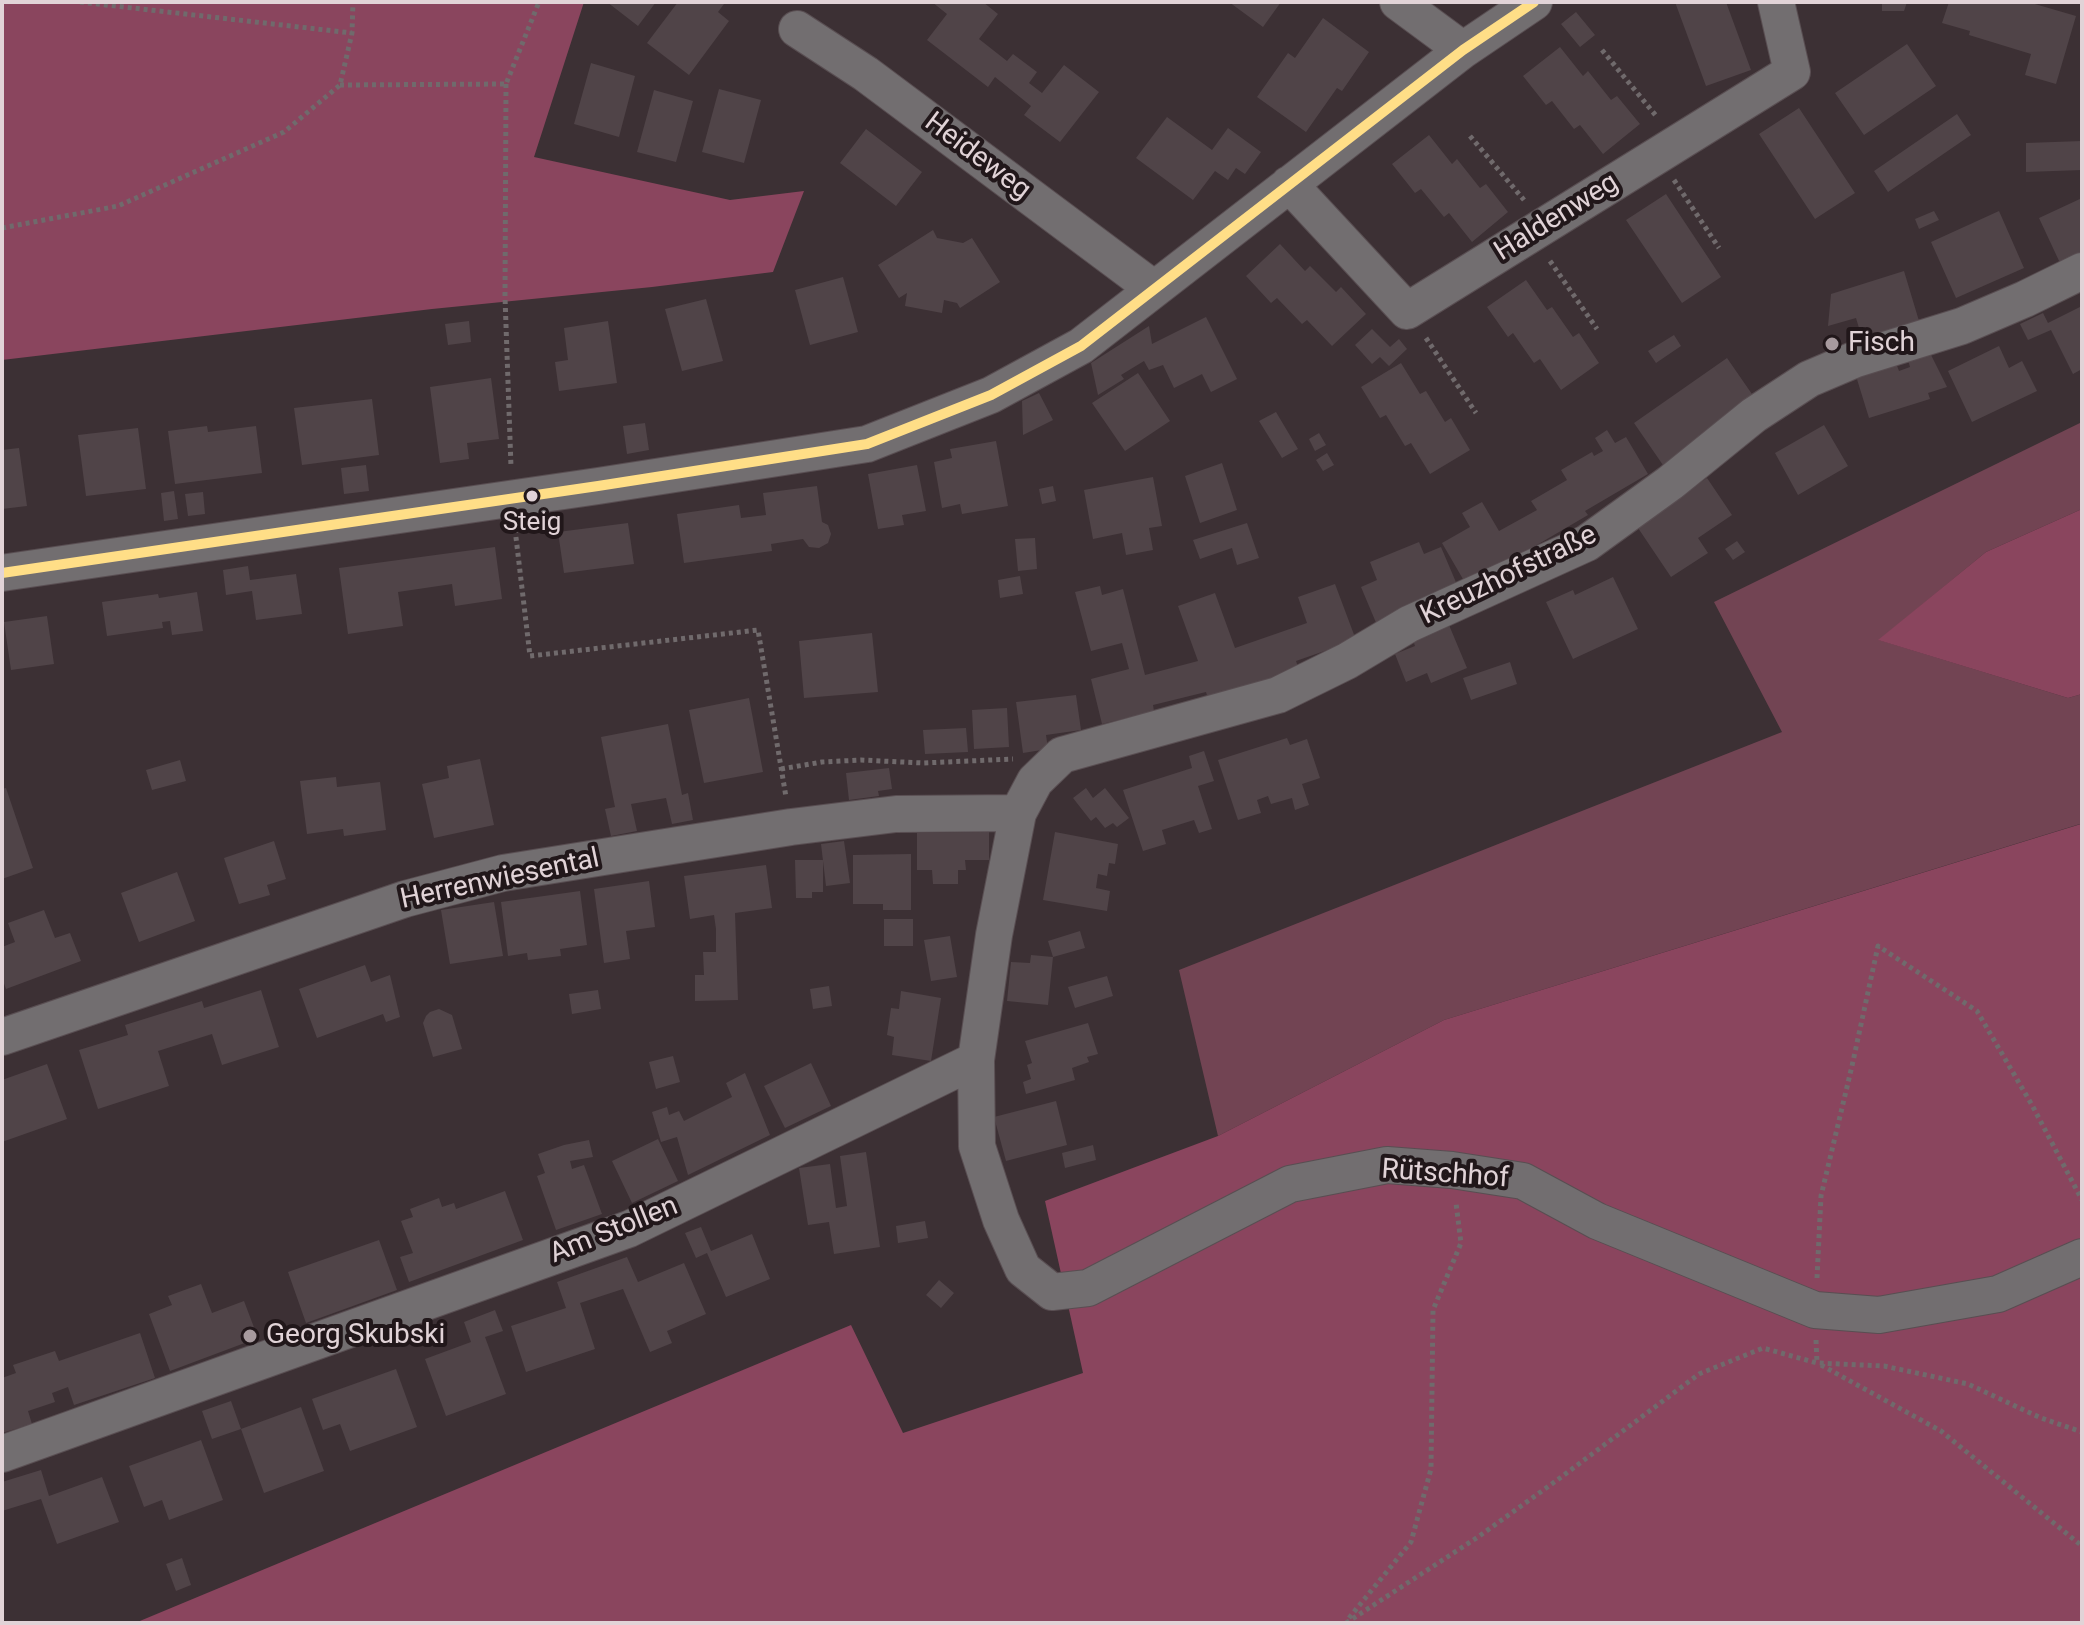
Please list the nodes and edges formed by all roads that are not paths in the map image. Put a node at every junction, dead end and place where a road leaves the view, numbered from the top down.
1 (1398, 2) edge
2 (1534, 2) edge
3 (1776, 2) edge
4 (797, 29) dead end
5 (1463, 50) junction
6 (1289, 184) junction
7 (2082, 271) edge
8 (1154, 289) junction
9 (2, 573) edge
10 (1018, 813) junction
11 (2, 1037) edge
12 (976, 1060) junction
13 (2082, 1257) edge
14 (2, 1454) edge

1 - 5 street
2 - 5 street
3 - 6 street, Haldenweg
4 - 8 street, Heideweg
5 - 6 street
6 - 8 street
7 - 10 street, Kreuzhofstraße
8 - 9 street
10 - 11 street, Herrenwiesental
10 - 12 street
12 - 13 street, Rütschhof
12 - 14 street, Am Stollen

